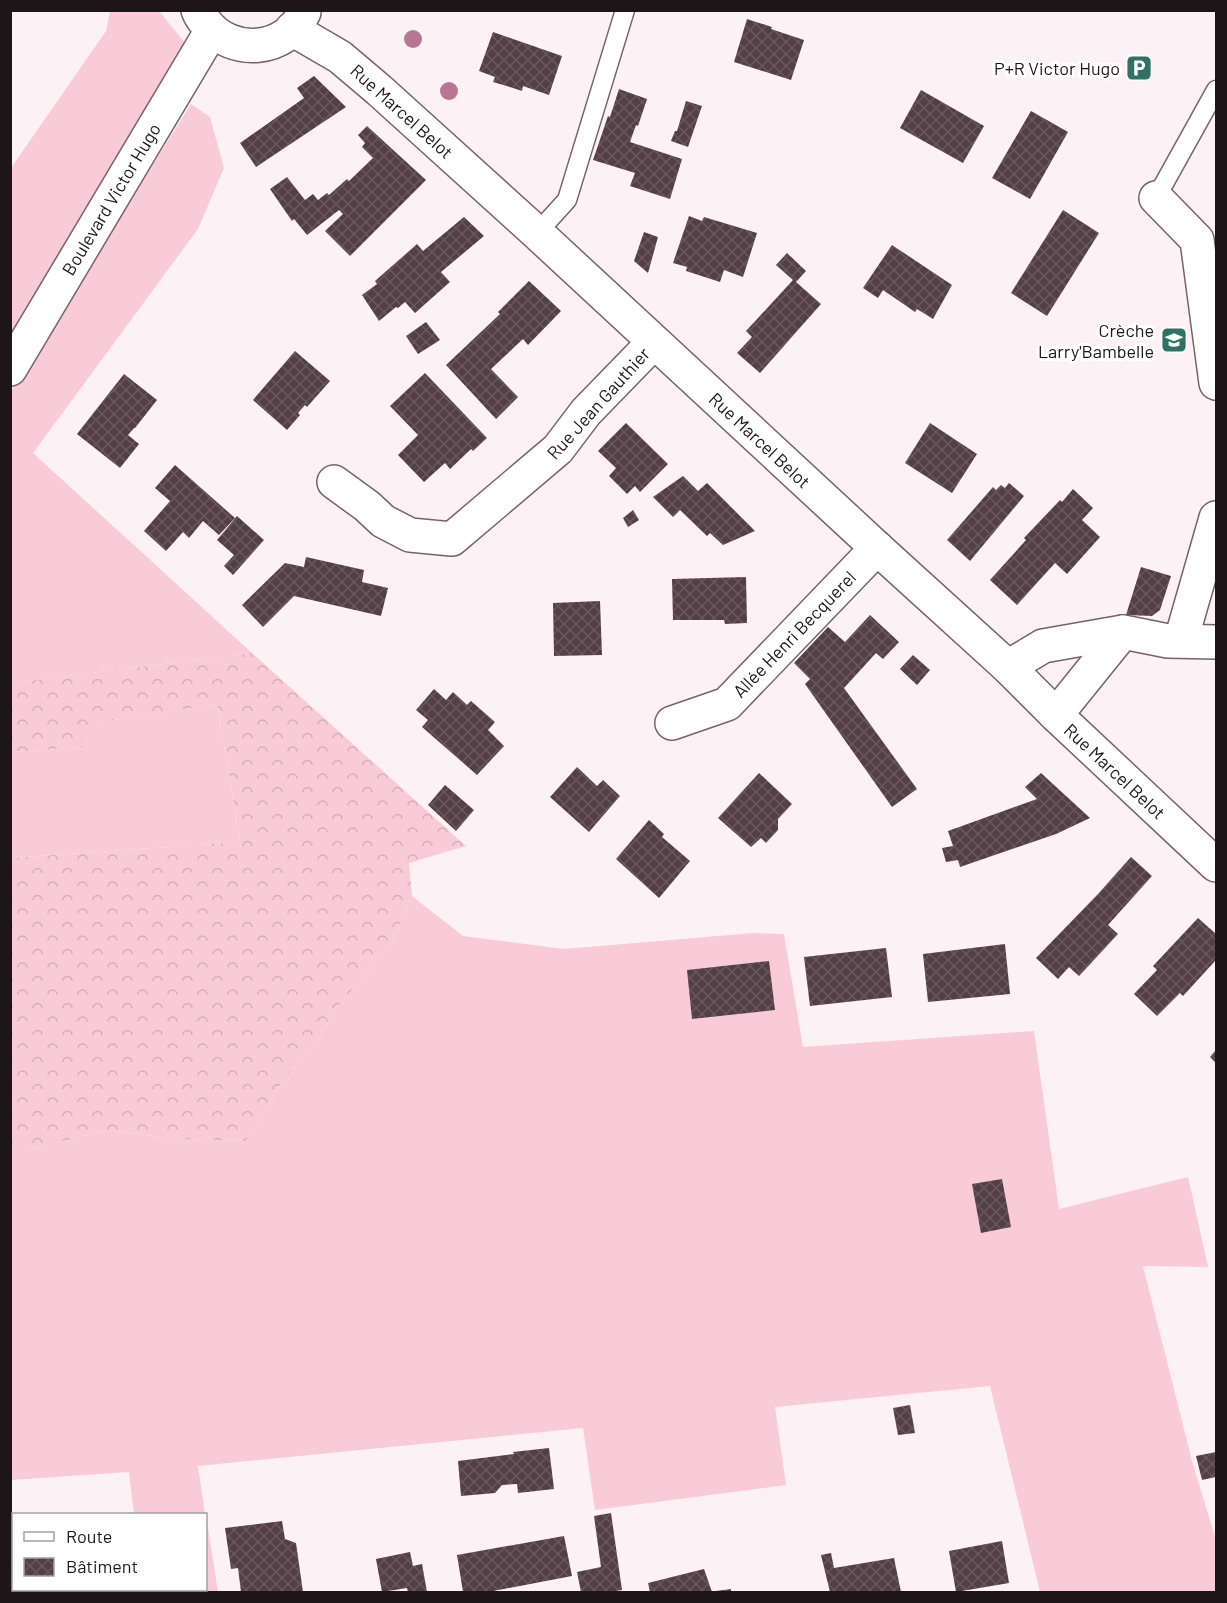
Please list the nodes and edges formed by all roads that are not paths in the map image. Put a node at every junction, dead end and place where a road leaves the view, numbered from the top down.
1 (625, 10) edge
2 (205, 20) edge
3 (298, 20) edge
4 (1216, 90) edge
5 (1156, 198) joint
6 (537, 232) junction
7 (654, 342) junction
8 (10, 369) edge
9 (1216, 383) edge
10 (334, 482) dead end
11 (1216, 518) edge
12 (878, 548) junction
13 (1123, 632) junction
14 (1181, 640) junction
15 (1216, 642) edge
16 (1008, 667) junction
17 (1056, 715) junction
18 (672, 723) dead end
19 (1216, 866) edge

1 - 6 lane
2 - 3 main road
2 - 8 main road, Boulevard Victor Hugo
3 - 6 main road, Rue Marcel Belot
4 - 5 lane
5 - 9 main road
6 - 7 main road, Rue Marcel Belot
7 - 10 main road, Rue Jean Gauthier
7 - 12 main road, Rue Marcel Belot
11 - 14 main road
12 - 16 main road, Rue Marcel Belot
12 - 18 main road, Allée Henri Becquerel
13 - 14 main road
13 - 16 main road
13 - 17 main road
14 - 15 main road
16 - 17 main road, Rue Marcel Belot
17 - 19 main road, Rue Marcel Belot

